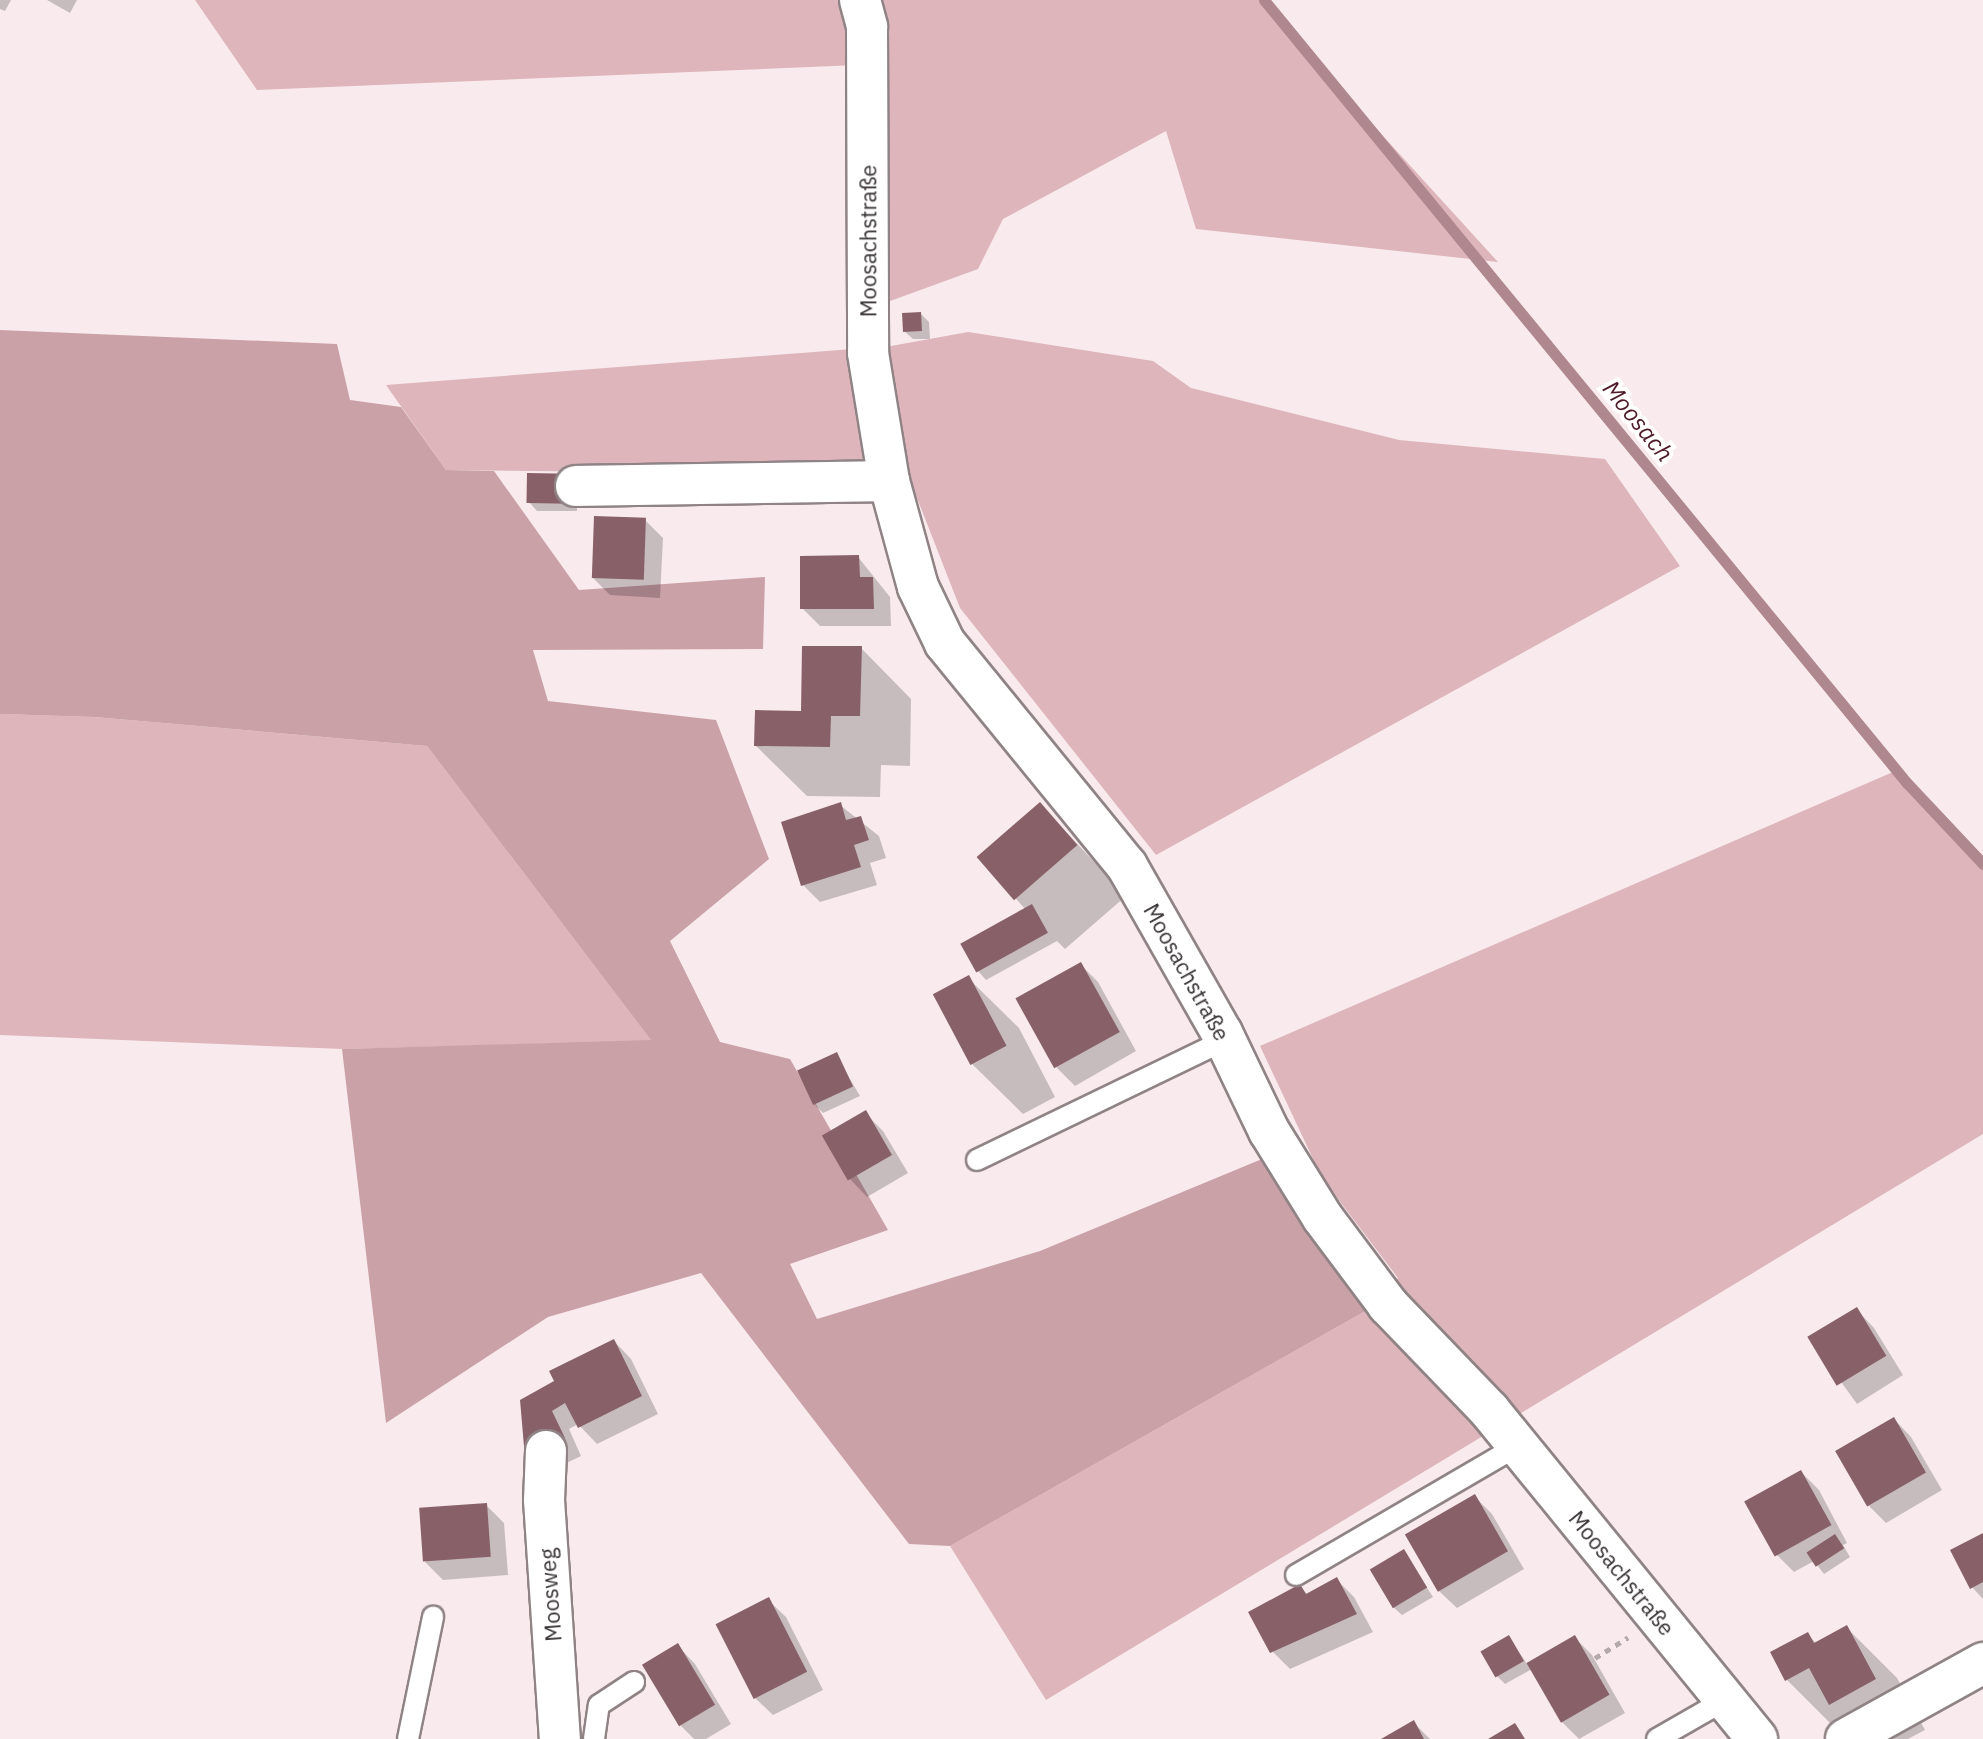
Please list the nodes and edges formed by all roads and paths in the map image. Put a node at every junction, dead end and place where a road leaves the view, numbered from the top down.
1 (860, 0) edge
2 (889, 481) junction
3 (576, 486) dead end
4 (1225, 1040) junction
5 (977, 1160) dead end
6 (1518, 1446) junction
7 (546, 1451) dead end
8 (1296, 1575) dead end
9 (433, 1617) dead end
10 (1983, 1663) edge
11 (634, 1682) dead end
12 (1725, 1700) junction
13 (408, 1739) edge
14 (560, 1739) edge
15 (594, 1739) edge
16 (1657, 1739) edge
17 (1757, 1739) edge
18 (1846, 1739) edge

1 - 2 street, Moosachstraße
2 - 3 street
2 - 4 street, Moosachstraße
4 - 5 lane
4 - 6 street, Moosachstraße
6 - 8 lane
6 - 12 street, Moosachstraße
7 - 14 street, Moosweg
9 - 13 lane
10 - 18 street
11 - 15 lane
12 - 16 lane
12 - 17 street, Moosachstraße

